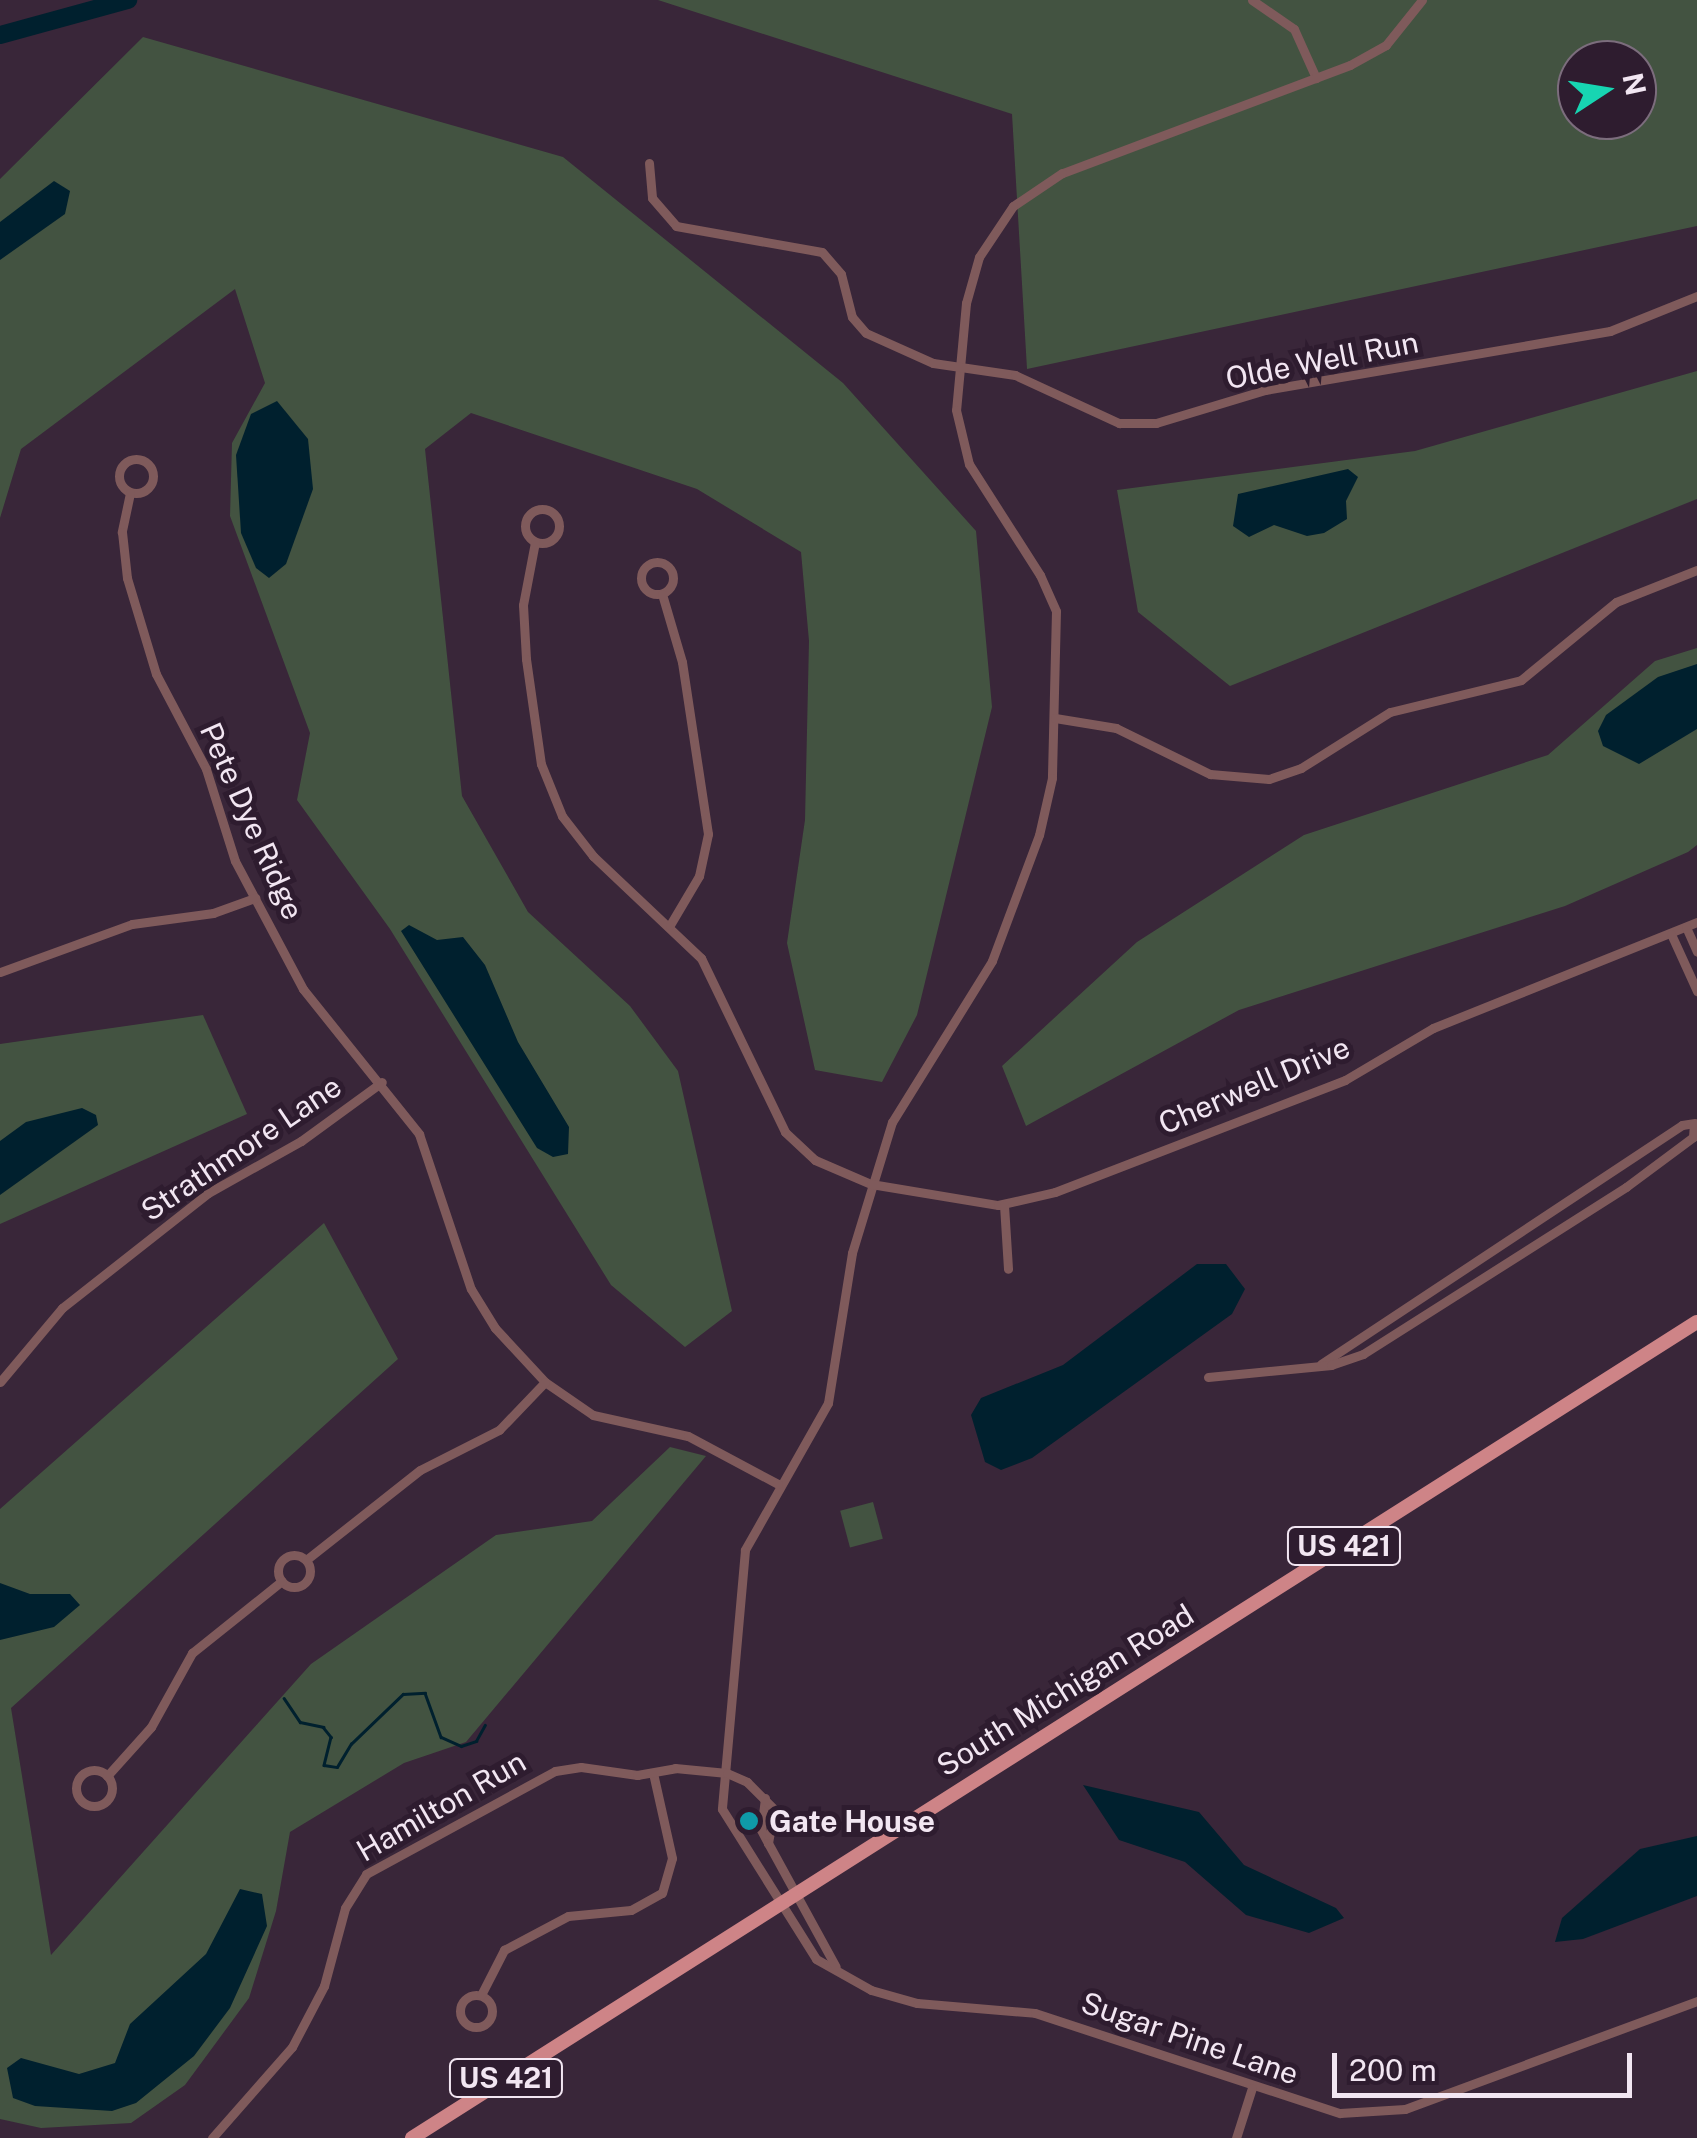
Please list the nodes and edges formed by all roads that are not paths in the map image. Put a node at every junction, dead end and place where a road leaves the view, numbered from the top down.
1 (1252, 0) edge
2 (1422, 0) edge
3 (1316, 78) junction
4 (649, 163) dead end
5 (1697, 296) edge
6 (960, 366) junction
7 (130, 493) dead end
8 (534, 542) junction
9 (1697, 570) edge
10 (662, 594) dead end
11 (1056, 718) junction
12 (255, 898) junction
13 (1697, 922) edge
14 (670, 924) junction
15 (1686, 927) junction
16 (1671, 934) junction
17 (1697, 952) edge
18 (0, 972) edge
19 (1697, 991) edge
20 (382, 1082) junction
21 (1695, 1123) edge
22 (871, 1184) junction
23 (1004, 1204) junction
24 (1546, 1215) junction
25 (1556, 1231) junction
26 (1008, 1268) dead end
27 (1407, 1304) junction
28 (1418, 1320) junction
29 (1697, 1322) edge
30 (1321, 1364) junction
31 (1208, 1377) dead end
32 (0, 1382) edge
33 (545, 1382) junction
34 (778, 1484) junction
35 (306, 1560) junction
36 (282, 1581) junction
37 (727, 1772) junction
38 (653, 1773) junction
39 (107, 1776) junction
40 (795, 1893) junction
41 (781, 1902) junction
42 (836, 1968) junction
43 (480, 1995) dead end
44 (1697, 2001) edge
45 (1252, 2088) junction
46 (212, 2138) edge
47 (412, 2138) edge
48 (1236, 2138) edge

1 - 3 street
2 - 3 street, Sugar Pine Lane
3 - 6 street, Sugar Pine Lane
4 - 6 street, Olde Well Run
5 - 6 street, Olde Well Run
6 - 11 street, Sugar Pine Lane
7 - 12 street, Pete Dye Ridge
8 - 8 street
8 - 14 street, Cherwell Drive
9 - 11 street
10 - 14 street
11 - 22 street, Sugar Pine Lane
12 - 18 street
12 - 20 street, Pete Dye Ridge
13 - 15 street, Cherwell Drive
14 - 22 street, Cherwell Drive
15 - 16 street, Cherwell Drive
15 - 17 street
16 - 19 street
16 - 23 street, Cherwell Drive
20 - 32 street, Strathmore Lane
20 - 33 street, Pete Dye Ridge
21 - 24 street
21 - 25 street
22 - 23 street, Cherwell Drive
22 - 34 street, Sugar Pine Lane
23 - 26 street
24 - 25 street
24 - 27 street
25 - 28 street
27 - 28 street
27 - 30 street
28 - 30 street
29 - 40 main road, South Michigan Road / US 421
30 - 31 street
33 - 34 street, Pete Dye Ridge
33 - 35 street
34 - 37 street, Sugar Pine Lane
35 - 36 street
35 - 36 street
36 - 39 street
37 - 38 street, Hamilton Run
37 - 40 street
37 - 41 street, Sugar Pine Lane
38 - 43 street
38 - 46 street, Hamilton Run
39 - 39 street
40 - 41 main road, South Michigan Road / US 421
40 - 42 street
41 - 42 street, Sugar Pine Lane
41 - 47 main road, South Michigan Road / US 421
42 - 45 street, Sugar Pine Lane
44 - 45 street, Sugar Pine Lane
45 - 48 street

